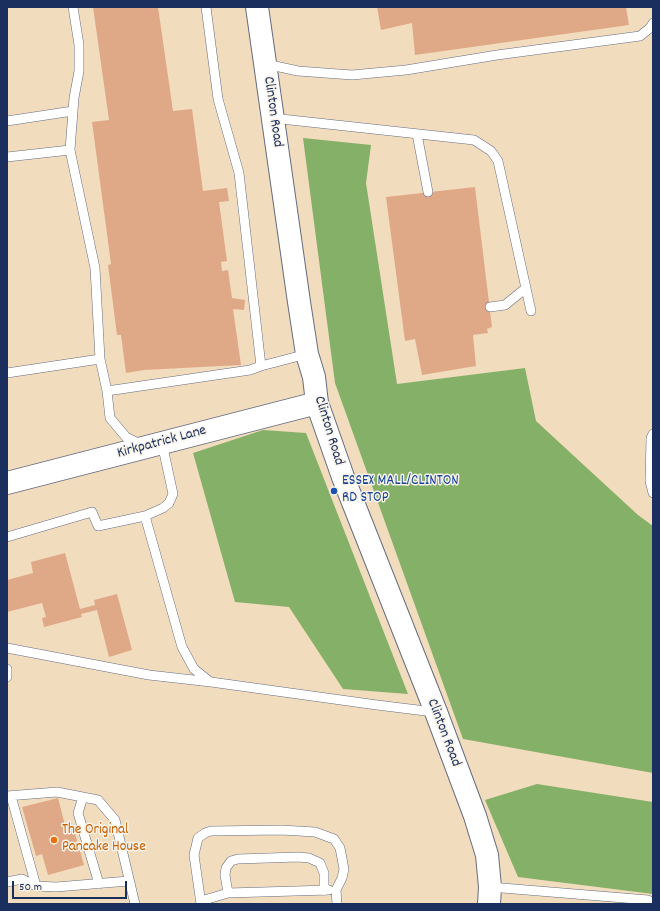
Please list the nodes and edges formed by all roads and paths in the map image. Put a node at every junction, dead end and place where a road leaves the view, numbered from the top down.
1 (73, 7) edge
2 (206, 7) edge
3 (257, 7) edge
4 (653, 23) edge
5 (265, 64) junction
6 (73, 111) junction
7 (272, 118) junction
8 (7, 121) edge
9 (417, 134) junction
10 (70, 150) junction
11 (7, 157) edge
12 (428, 192) dead end
13 (526, 288) junction
14 (490, 307) dead end
15 (532, 311) dead end
16 (307, 354) junction
17 (100, 359) junction
18 (261, 366) junction
19 (7, 373) edge
20 (107, 391) junction
21 (317, 402) junction
22 (653, 434) edge
23 (154, 445) junction
24 (7, 483) edge
25 (653, 493) edge
26 (145, 516) junction
27 (7, 537) edge
28 (7, 648) edge
29 (7, 669) edge
30 (7, 677) edge
31 (211, 682) junction
32 (436, 712) junction
33 (9, 796) edge
34 (83, 797) junction
35 (129, 881) junction
36 (7, 882) edge
37 (98, 884) junction
38 (36, 886) junction
39 (336, 890) junction
40 (324, 891) junction
41 (228, 892) junction
42 (489, 895) edge
43 (201, 902) edge
44 (135, 904) edge
45 (336, 904) edge
46 (653, 904) edge

1 - 6 lane
2 - 18 lane
3 - 5 street, Clinton Road
4 - 5 lane
5 - 7 street, Clinton Road
6 - 8 lane
6 - 10 lane
7 - 9 lane
7 - 16 street, Clinton Road
9 - 12 lane
9 - 13 lane
10 - 11 lane
10 - 17 lane
13 - 14 lane
13 - 15 lane
16 - 18 lane
16 - 21 street, Clinton Road
17 - 19 lane
17 - 20 lane
18 - 20 lane
20 - 23 lane
21 - 23 street, Kirkpatrick Lane
21 - 32 street, Clinton Road
22 - 25 lane
23 - 24 street, Kirkpatrick Lane
23 - 26 lane
26 - 27 lane
26 - 31 lane
28 - 31 lane
29 - 30 lane
31 - 32 lane
32 - 42 street, Clinton Road
33 - 34 lane
33 - 38 lane
34 - 35 lane
34 - 37 lane
35 - 37 lane
35 - 44 lane
36 - 38 lane
37 - 38 lane
39 - 40 lane
39 - 43 lane
39 - 45 lane
40 - 41 lane
40 - 41 lane
41 - 43 lane
42 - 46 lane

